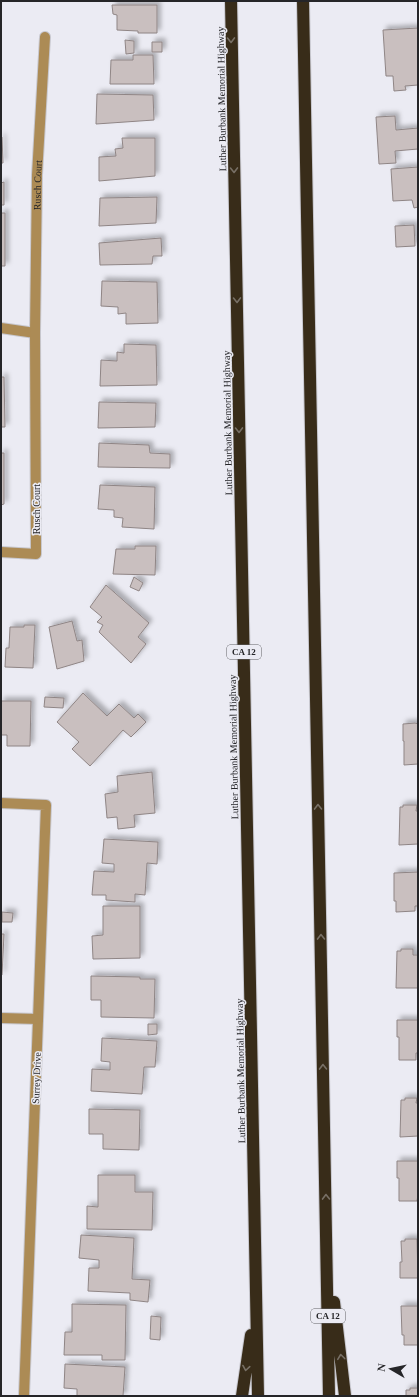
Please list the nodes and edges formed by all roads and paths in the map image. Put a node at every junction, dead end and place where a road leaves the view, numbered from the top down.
1 (231, 1) edge
2 (303, 1) edge
3 (45, 37) dead end
4 (1, 328) edge
5 (35, 333) junction
6 (1, 552) edge
7 (1, 803) edge
8 (1, 1018) edge
9 (38, 1019) junction
10 (326, 1236) junction
11 (256, 1302) junction
12 (24, 1396) edge
13 (242, 1396) edge
14 (258, 1396) edge
15 (329, 1396) edge
16 (345, 1396) edge

1 -> 11 highway, Luther Burbank Memorial Highway / CA 12
10 -> 2 highway, CA 12
3 - 5 street, Rusch Court
4 - 5 street
5 - 6 street, Rusch Court
7 - 9 street, Surrey Drive
8 - 9 street
9 - 12 street, Surrey Drive
10 - 15 highway, CA 12
16 -> 10 highway
11 -> 13 highway
11 - 14 highway, Luther Burbank Memorial Highway / CA 12

